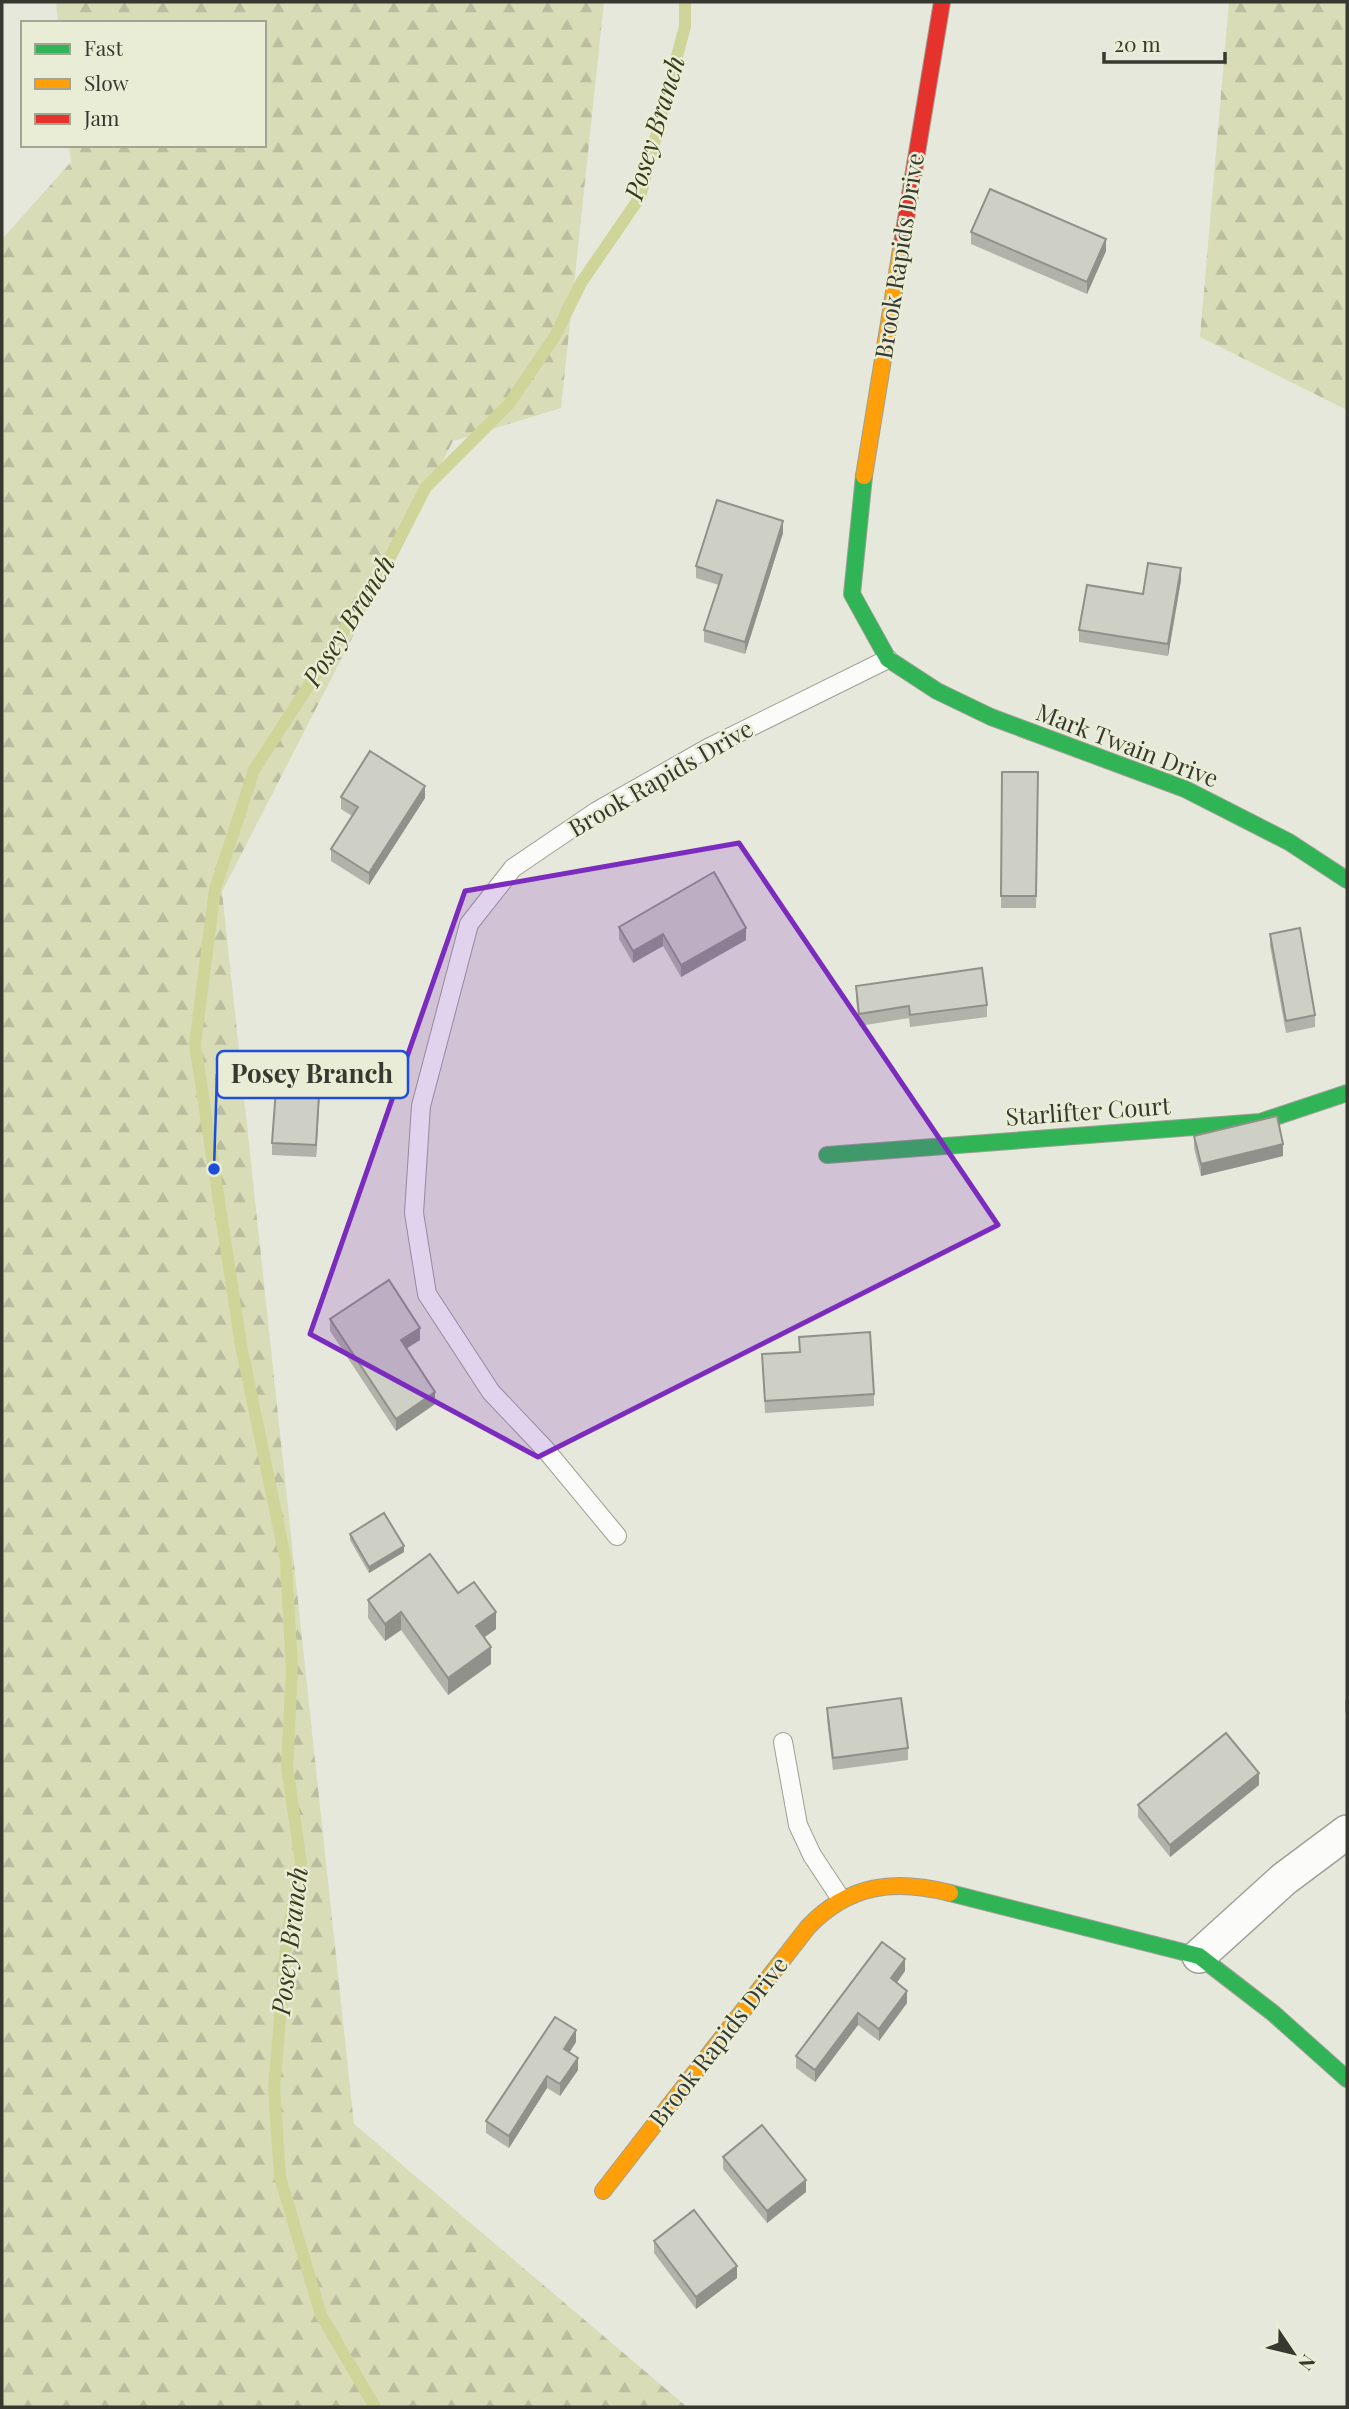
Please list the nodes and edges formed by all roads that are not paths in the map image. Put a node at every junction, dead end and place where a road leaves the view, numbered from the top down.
1 (942, 2) edge
2 (888, 659) junction
3 (1347, 880) edge
4 (1347, 1093) edge
5 (827, 1155) dead end
6 (617, 1536) dead end
7 (783, 1742) dead end
8 (1347, 1832) edge
9 (841, 1899) junction
10 (1199, 1956) junction
11 (1347, 2079) edge
12 (603, 2191) dead end

1 - 2 street, Brook Rapids Drive
2 - 3 street, Mark Twain Drive
2 - 6 lane, Brook Rapids Drive
4 - 5 street, Starlifter Court
7 - 9 lane
8 - 10 street
9 - 10 street, Brook Rapids Drive
9 - 12 street, Brook Rapids Drive
10 - 11 street

